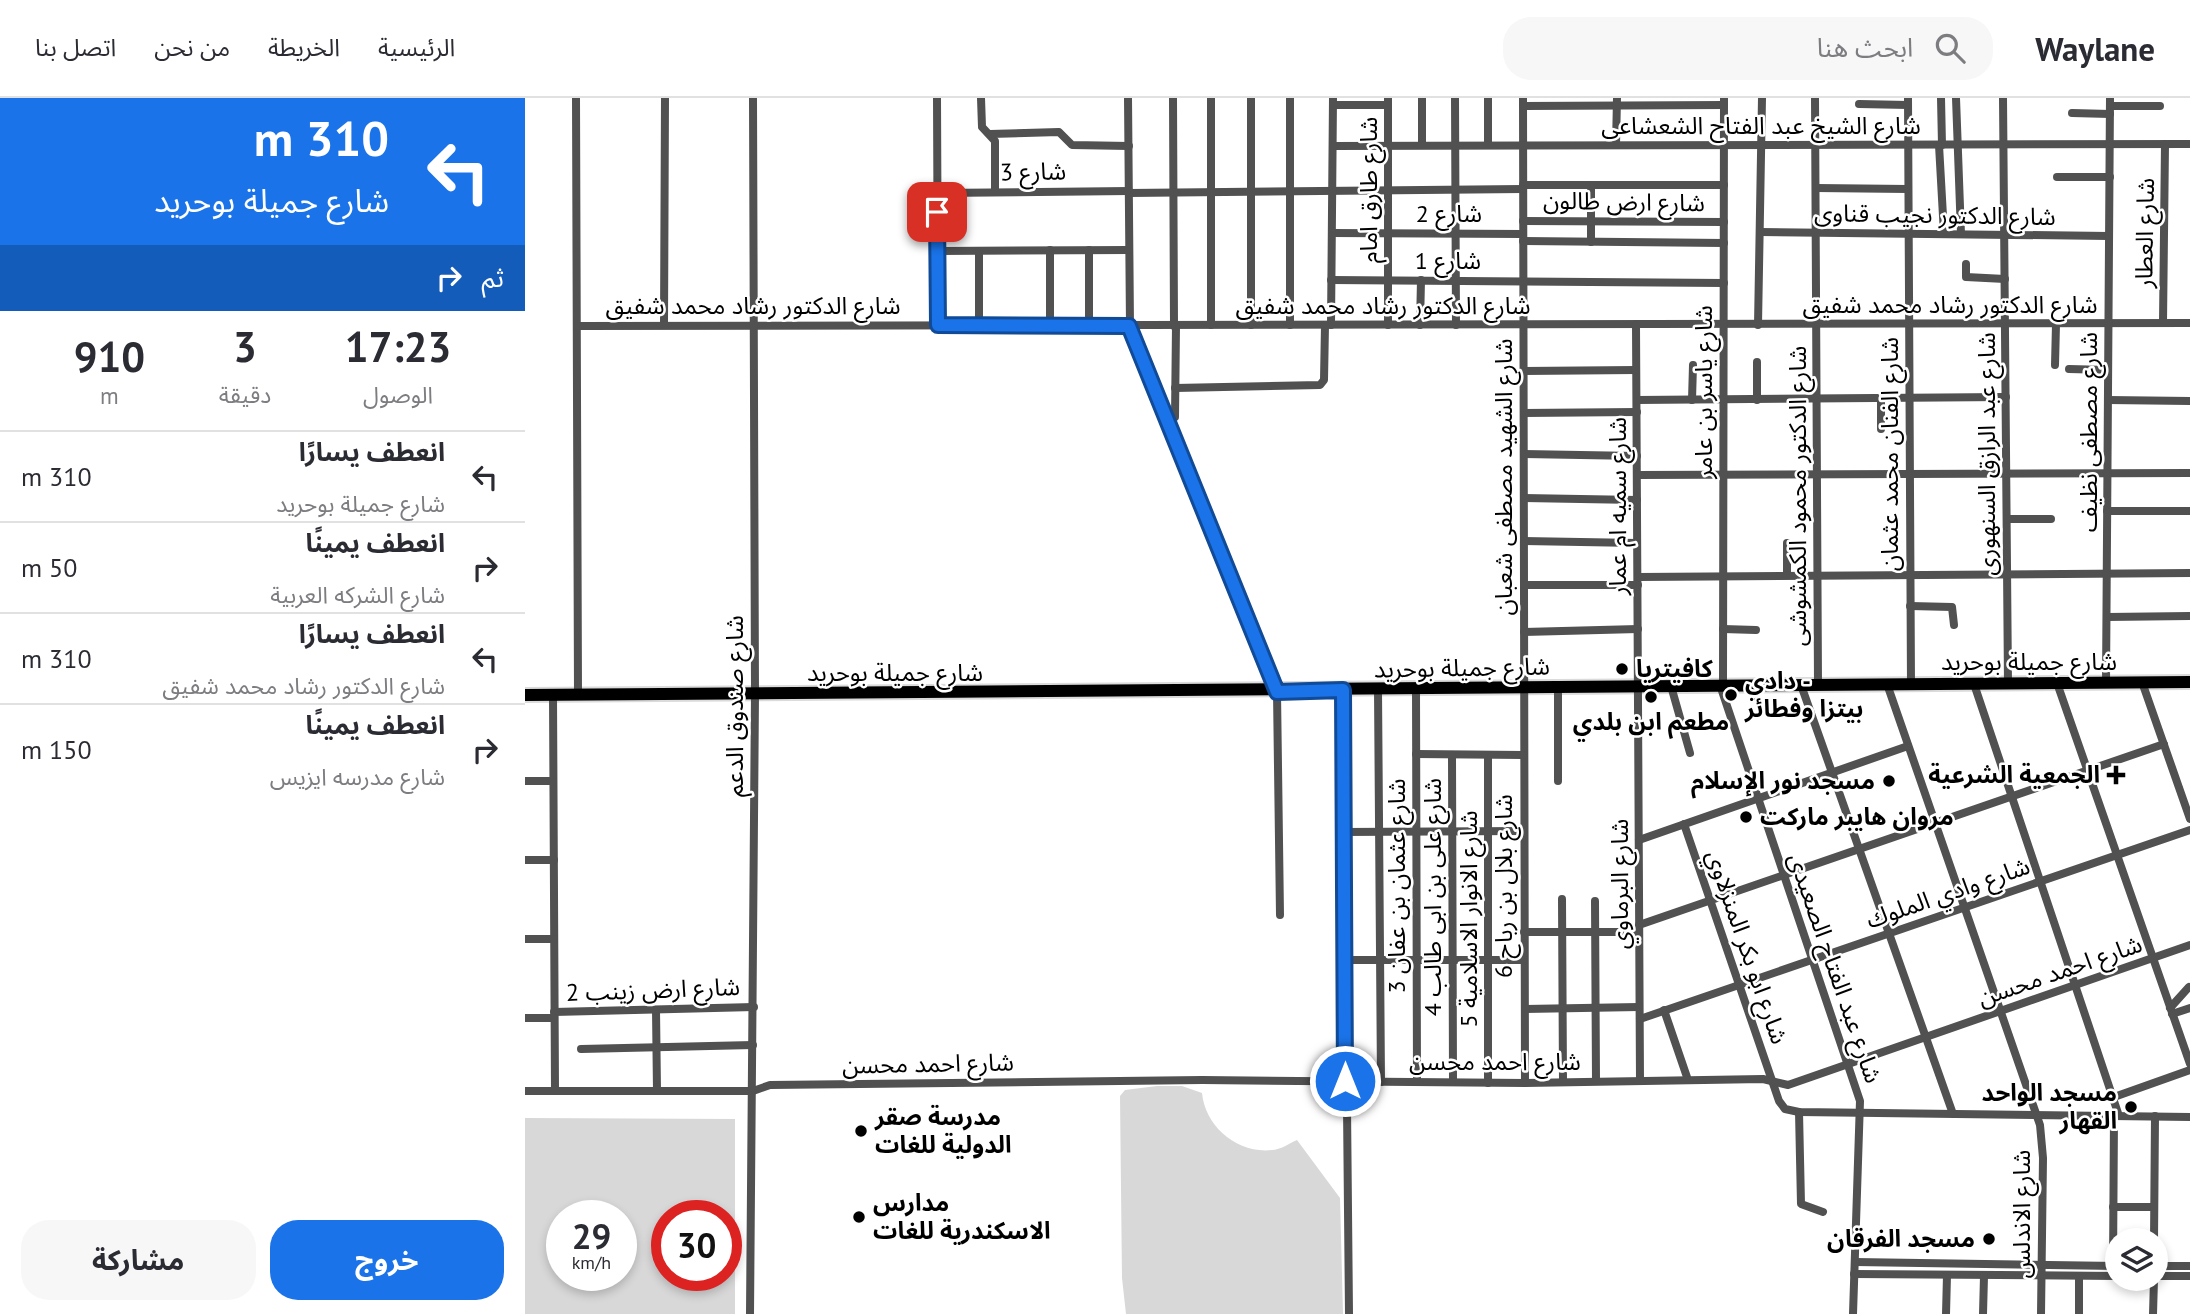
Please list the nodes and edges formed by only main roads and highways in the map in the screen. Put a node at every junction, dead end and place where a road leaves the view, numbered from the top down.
1 (2190, 682) edge
2 (525, 695) edge

1 - 2 main road, شارع جميلة بوحريد

